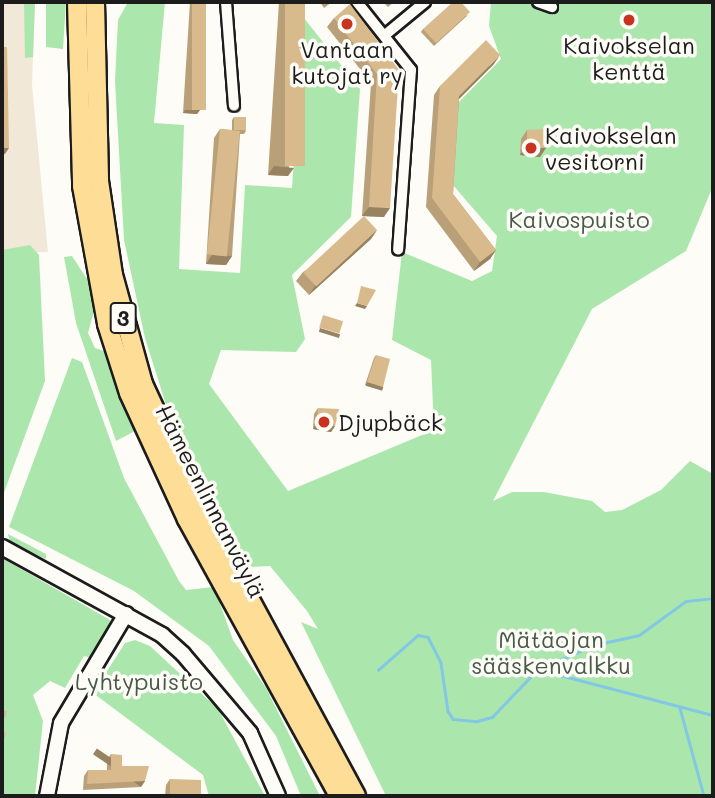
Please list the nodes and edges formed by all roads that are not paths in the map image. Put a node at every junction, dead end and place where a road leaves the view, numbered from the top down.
1 (77, 2) edge
2 (95, 2) edge
3 (226, 2) edge
4 (357, 2) edge
5 (425, 2) edge
6 (538, 2) edge
7 (552, 6) dead end
8 (385, 35) junction
9 (234, 106) dead end
10 (398, 250) dead end
11 (2, 547) edge
12 (126, 614) junction
13 (47, 796) edge
14 (278, 796) edge
15 (338, 796) edge
16 (356, 796) edge

1 - 15 highway, Hämeenlinnanväylä / 3
2 - 16 highway, Hämeenlinnanväylä / 3
3 - 9 street
4 - 8 street
5 - 8 street
6 - 7 street
8 - 10 street
11 - 12 main road
12 - 13 main road
12 - 14 main road

